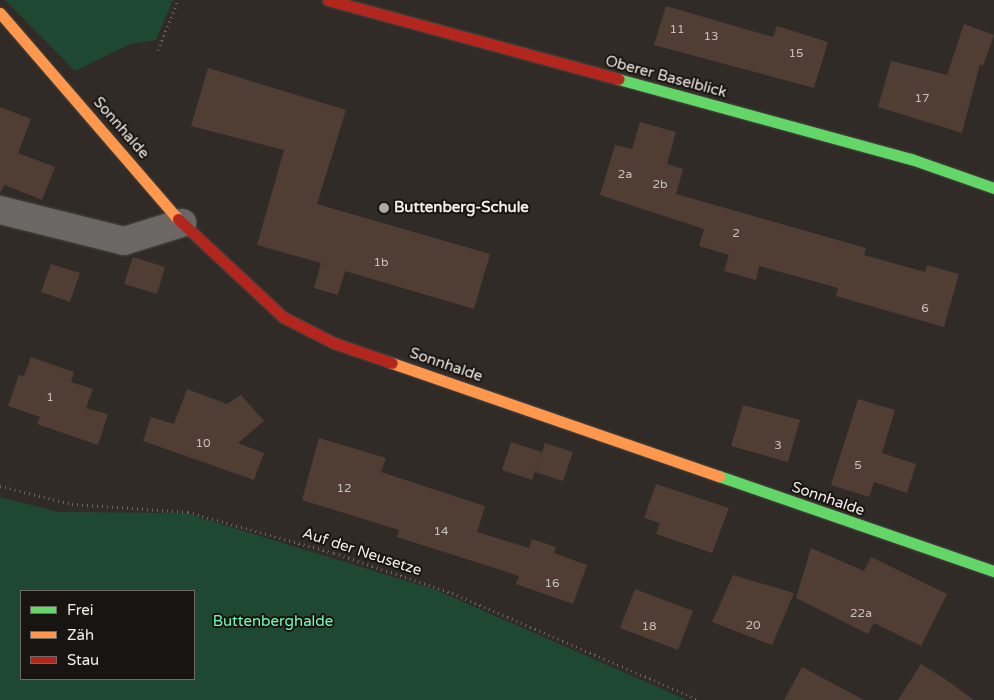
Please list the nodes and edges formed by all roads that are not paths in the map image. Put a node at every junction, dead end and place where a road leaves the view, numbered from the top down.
1 (328, 0) edge
2 (0, 13) edge
3 (994, 188) edge
4 (0, 210) edge
5 (182, 223) junction
6 (994, 571) edge

1 - 3 street, Oberer Baselblick
2 - 5 street, Sonnhalde
4 - 5 street
5 - 6 street, Sonnhalde

